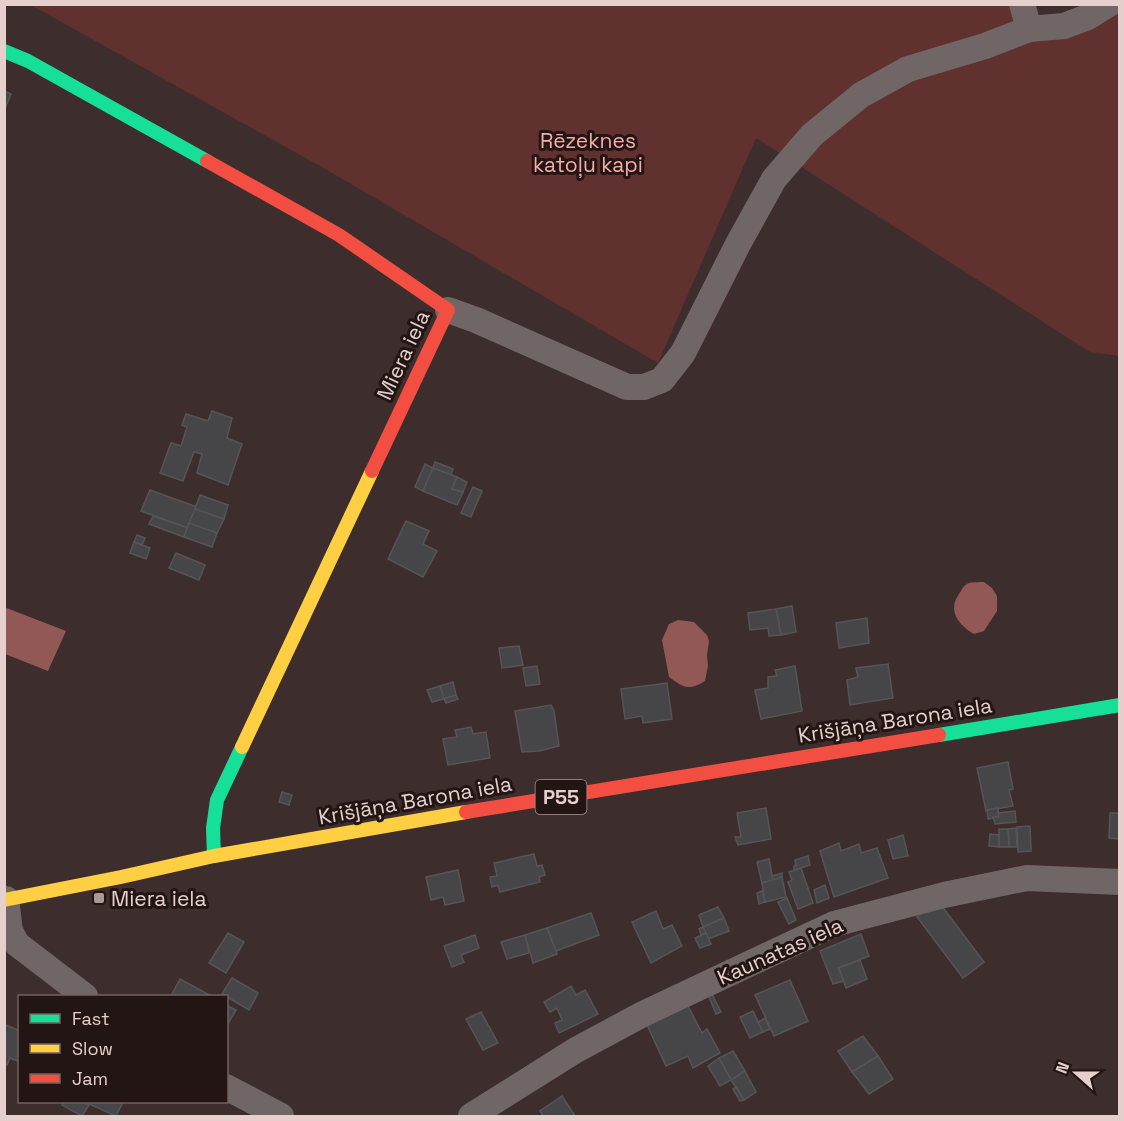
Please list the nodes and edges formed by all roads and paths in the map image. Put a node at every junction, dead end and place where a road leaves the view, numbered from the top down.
1 (1109, 4) edge
2 (1026, 16) edge
3 (4, 51) edge
4 (448, 310) junction
5 (1119, 705) edge
6 (214, 856) junction
7 (1119, 882) edge
8 (5, 900) edge
9 (84, 995) edge
10 (228, 1088) edge
11 (281, 1116) edge
12 (471, 1116) edge

1 - 2 street
2 - 4 street
3 - 4 main road, Miera iela
4 - 6 main road, Miera iela
5 - 6 main road, Krišjāņa Barona iela / P55
6 - 8 main road, Krišjāņa Barona iela / P55
7 - 12 street, Kaunatas iela
8 - 9 street
10 - 11 street

